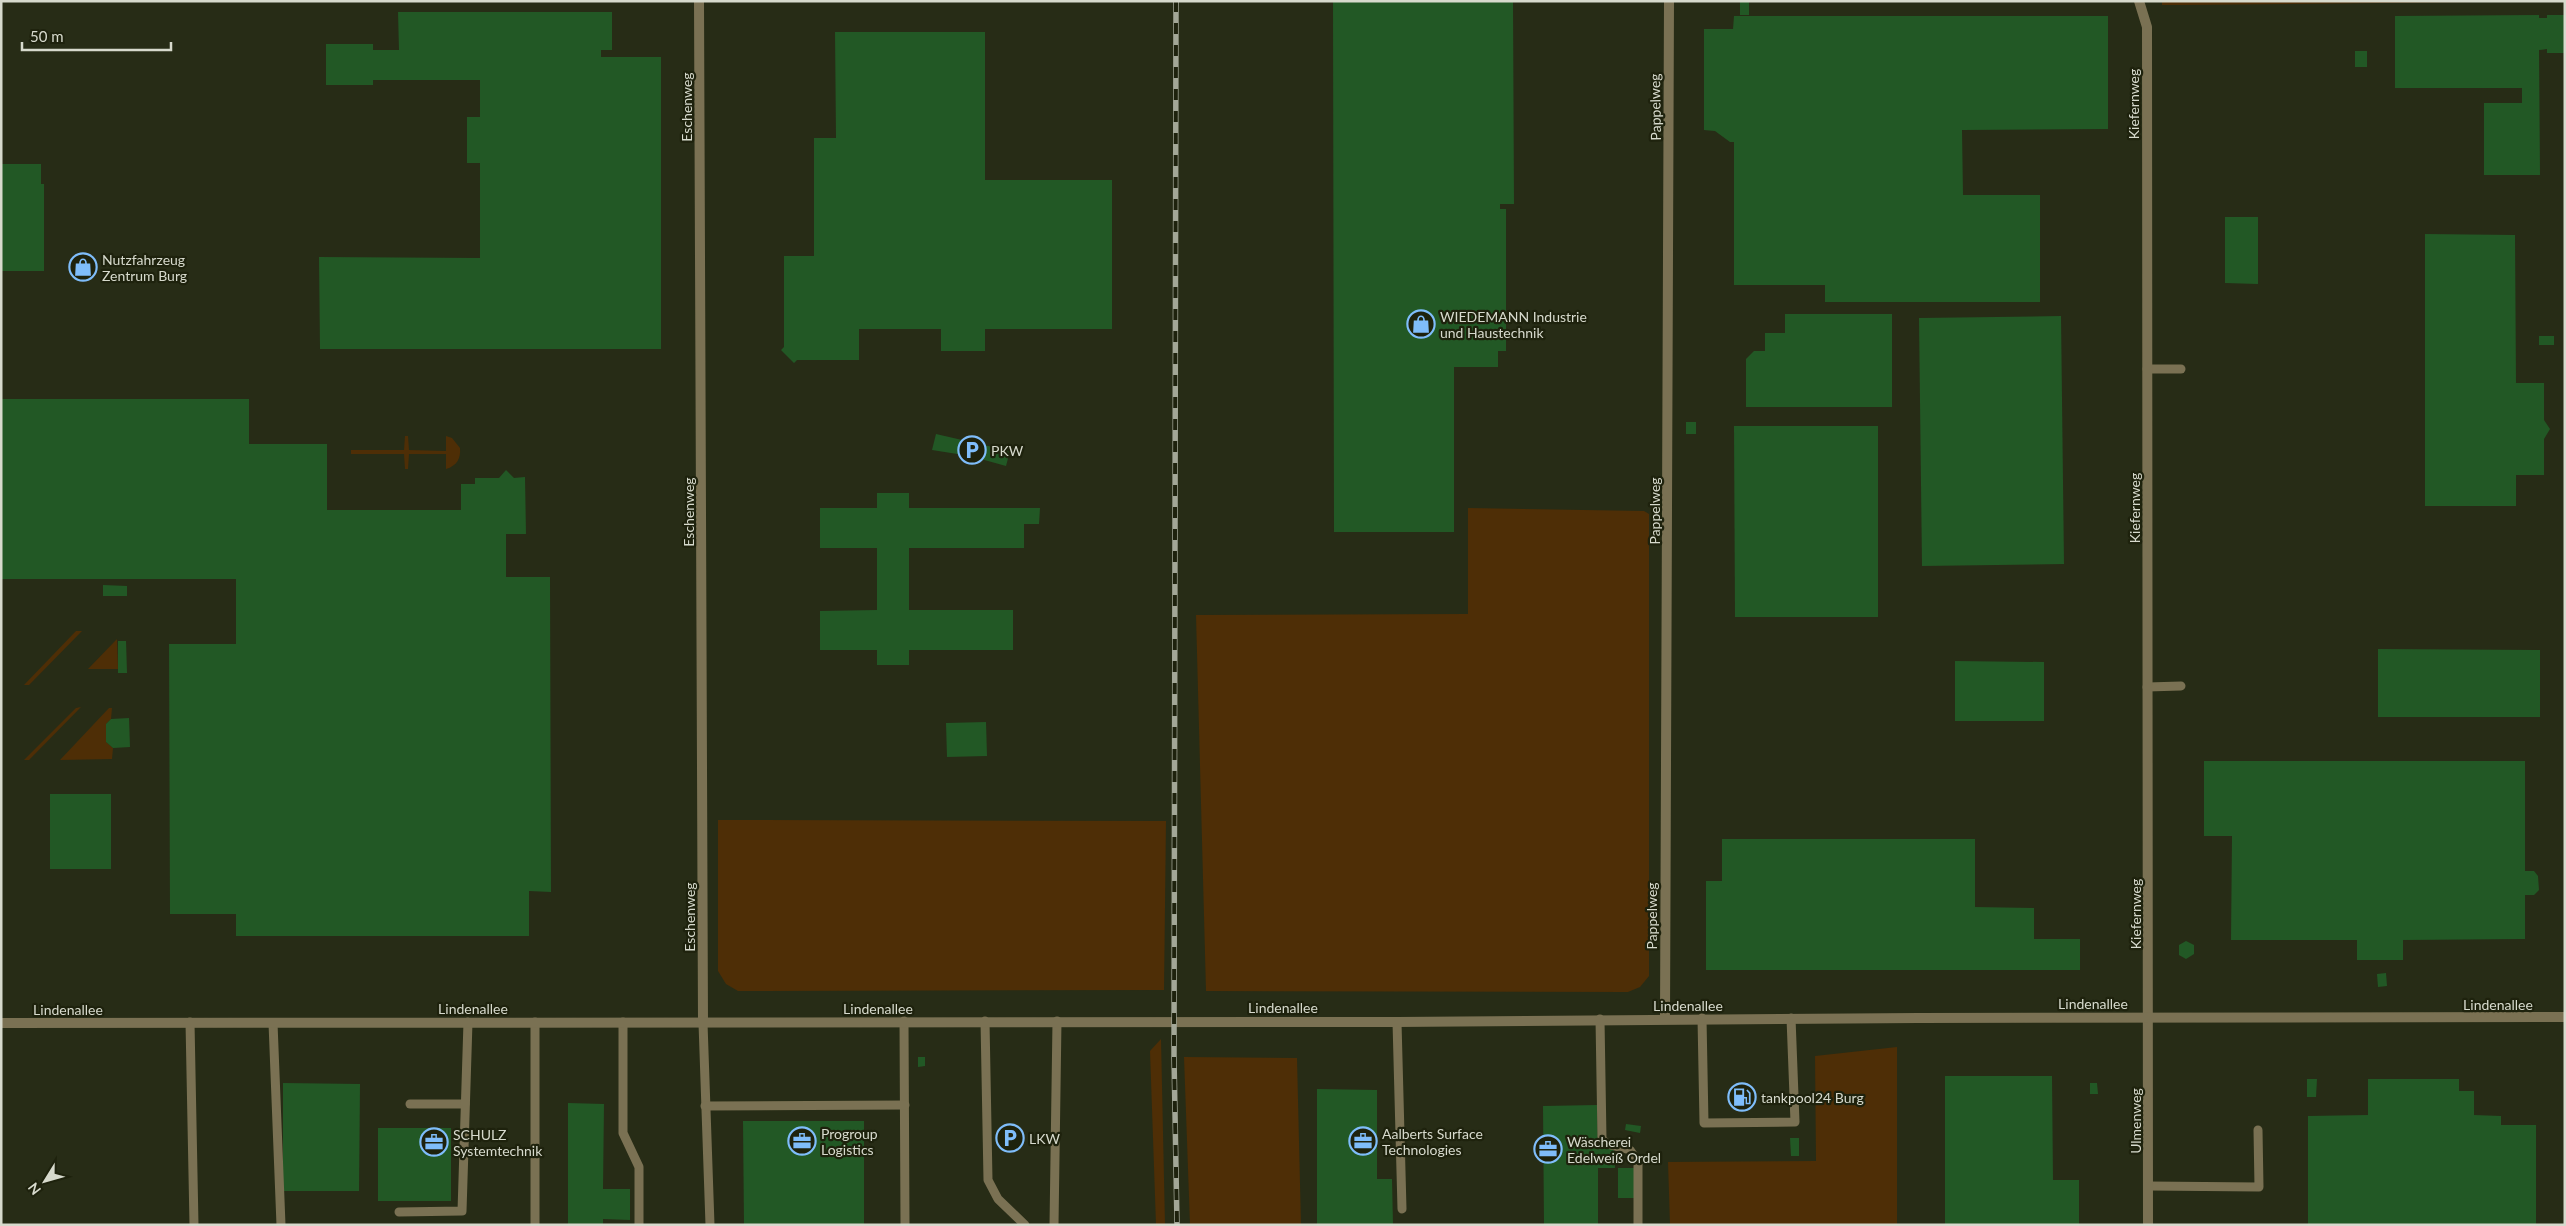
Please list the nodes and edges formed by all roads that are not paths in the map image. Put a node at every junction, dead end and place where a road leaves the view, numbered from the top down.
1 (699, 1) edge
2 (2139, 1) edge
3 (1668, 3) edge
4 (2147, 369) junction
5 (2181, 369) dead end
6 (2181, 686) dead end
7 (2147, 687) junction
8 (2149, 1017) junction
9 (2565, 1017) edge
10 (1702, 1018) junction
11 (1791, 1018) junction
12 (1600, 1019) junction
13 (1665, 1019) junction
14 (904, 1021) junction
15 (985, 1021) junction
16 (1057, 1021) junction
17 (190, 1022) junction
18 (273, 1022) junction
19 (468, 1022) junction
20 (535, 1022) junction
21 (622, 1022) junction
22 (1397, 1022) junction
23 (1, 1023) edge
24 (703, 1023) junction
25 (410, 1104) dead end
26 (465, 1104) junction
27 (904, 1105) junction
28 (705, 1106) junction
29 (2258, 1130) dead end
30 (2149, 1186) junction
31 (1402, 1209) dead end
32 (399, 1212) dead end
33 (194, 1225) edge
34 (281, 1225) edge
35 (535, 1225) edge
36 (640, 1225) edge
37 (710, 1225) edge
38 (905, 1225) edge
39 (1025, 1225) edge
40 (1054, 1225) edge
41 (1638, 1225) edge
42 (2148, 1225) edge

1 - 24 street, Eschenweg
2 - 4 street, Kiefernweg
3 - 13 street, Pappelweg
4 - 5 lane
4 - 7 street, Kiefernweg
6 - 7 lane
7 - 8 street, Kiefernweg
8 - 9 street, Lindenallee
8 - 11 street, Lindenallee
8 - 30 street, Ulmenweg
10 - 11 street, Lindenallee
10 - 11 lane
10 - 13 street, Lindenallee
12 - 13 street, Lindenallee
12 - 22 street, Lindenallee
12 - 41 lane
14 - 15 street, Lindenallee
14 - 24 street, Lindenallee
14 - 27 lane
15 - 16 street, Lindenallee
15 - 39 lane
16 - 22 street, Lindenallee
16 - 40 lane
17 - 18 street, Lindenallee
17 - 23 street, Lindenallee
17 - 33 lane
18 - 19 street, Lindenallee
18 - 34 lane
19 - 20 street, Lindenallee
19 - 26 lane
20 - 21 street, Lindenallee
20 - 35 lane
21 - 24 street, Lindenallee
21 - 36 lane
22 - 31 lane
24 - 28 lane
25 - 26 lane
26 - 32 lane
27 - 28 lane
27 - 38 lane
28 - 37 lane
29 - 30 lane
30 - 42 street, Ulmenweg

